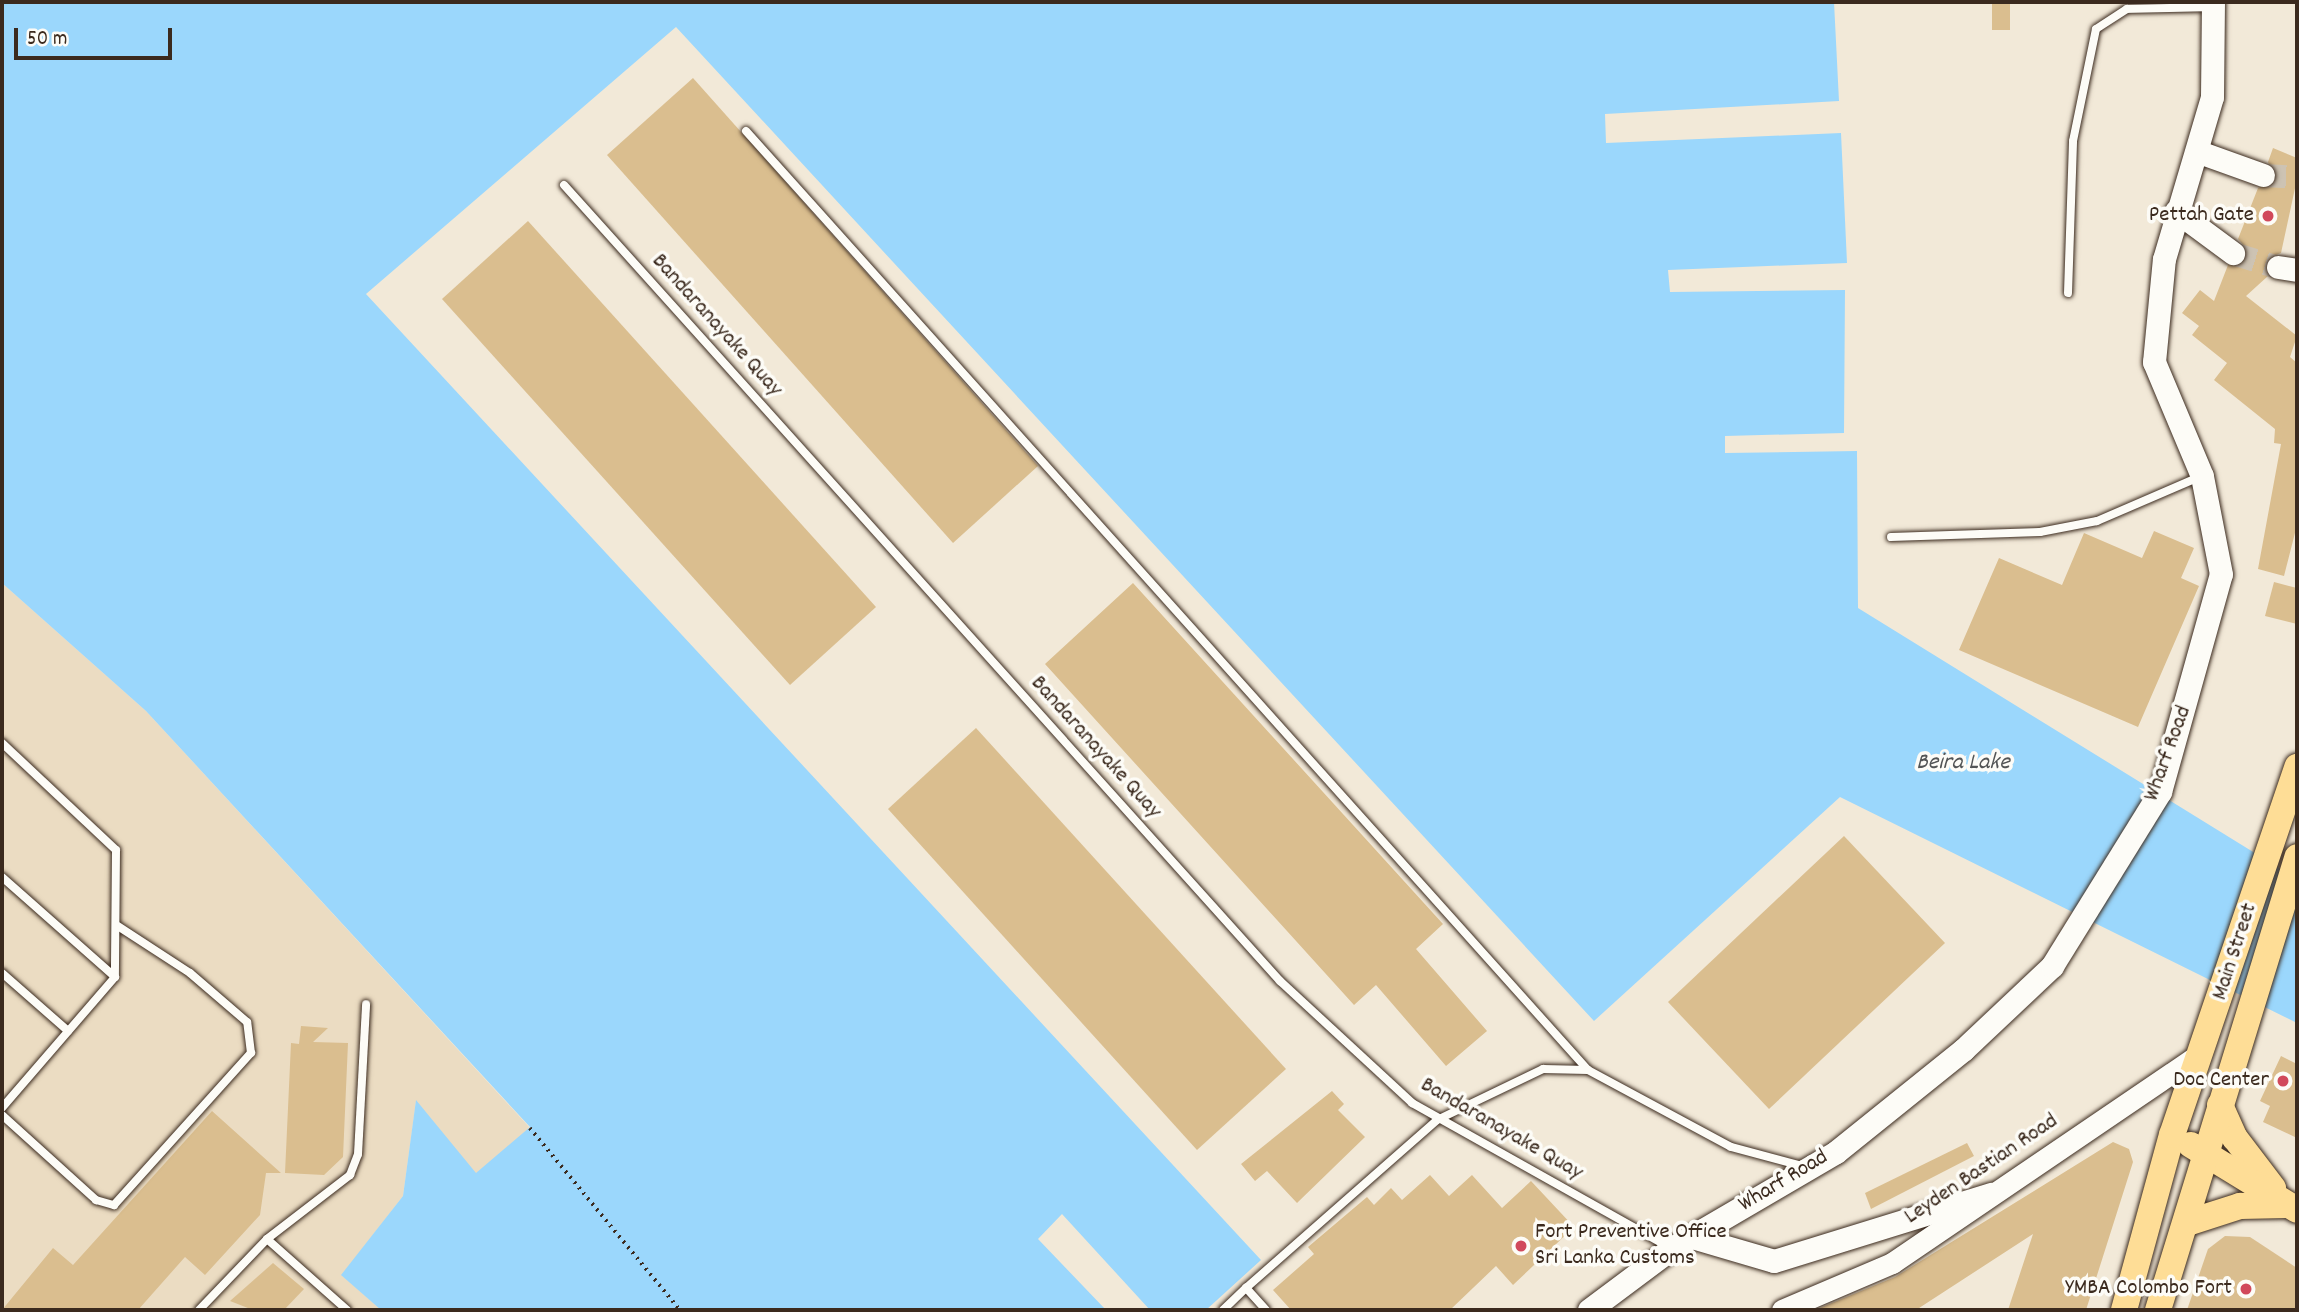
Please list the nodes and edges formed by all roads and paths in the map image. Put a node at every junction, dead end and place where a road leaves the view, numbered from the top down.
1 (2214, 5) edge
2 (746, 131) dead end
3 (2199, 152) junction
4 (2263, 175) tunnel mouth
5 (564, 184) dead end
6 (2176, 211) junction
7 (2232, 253) tunnel mouth
8 (2068, 293) dead end
9 (2202, 476) junction
10 (1891, 537) dead end
11 (2, 743) edge
12 (2297, 767) edge
13 (2296, 861) edge
14 (2, 877) edge
15 (118, 926) junction
16 (2, 973) edge
17 (115, 977) junction
18 (366, 1004) dead end
19 (68, 1031) junction
20 (2201, 1053) junction
21 (1588, 1070) junction
22 (2, 1092) edge
23 (10, 1099) junction
24 (2220, 1105) junction
25 (2, 1108) edge
26 (2, 1115) edge
27 (1437, 1120) junction
28 (530, 1128) dead end
29 (2172, 1135) junction
30 (2205, 1153) junction
31 (1808, 1168) junction
32 (1990, 1194) junction
33 (2293, 1208) edge
34 (2187, 1223) junction
35 (1692, 1237) junction
36 (267, 1239) junction
37 (1672, 1248) junction
38 (1246, 1288) junction
39 (200, 1310) edge
40 (347, 1310) edge
41 (680, 1310) edge
42 (1223, 1310) edge
43 (1266, 1310) edge
44 (1588, 1310) edge
45 (1782, 1310) edge
46 (2124, 1310) edge
47 (2158, 1310) edge

1 - 3 main road, Wharf Road
1 - 8 lane
2 - 21 lane
3 - 4 main road
3 - 6 main road, Wharf Road
5 - 27 lane, Bandaranayake Quay
6 - 7 main road
6 - 9 main road, Wharf Road
9 - 10 lane
9 - 31 main road, Wharf Road
11 - 15 lane
12 - 20 main road, Main Street
13 - 24 main road, Main Street
14 - 17 lane
15 - 17 lane
15 - 26 lane
16 - 19 lane
17 - 19 lane
18 - 36 lane
19 - 23 lane
20 - 29 main road, Main Street
20 - 32 street, Leyden Bastian Road
21 - 27 lane
21 - 31 lane
22 - 23 lane
23 - 25 lane
24 - 30 main road, Main Street
24 - 33 main road
27 - 37 lane, Bandaranayake Quay
27 - 38 lane
28 - 41 path
29 - 30 main road
29 - 46 main road, Main Street
30 - 33 main road
30 - 34 main road, Main Street
31 - 35 main road, Wharf Road
32 - 35 main road
32 - 45 street, Leyden Bastian Road
33 - 34 main road
34 - 47 main road, Main Street
35 - 37 main road, Wharf Road
36 - 39 lane
36 - 40 lane
37 - 44 main road, Wharf Road
38 - 42 lane
38 - 43 lane

